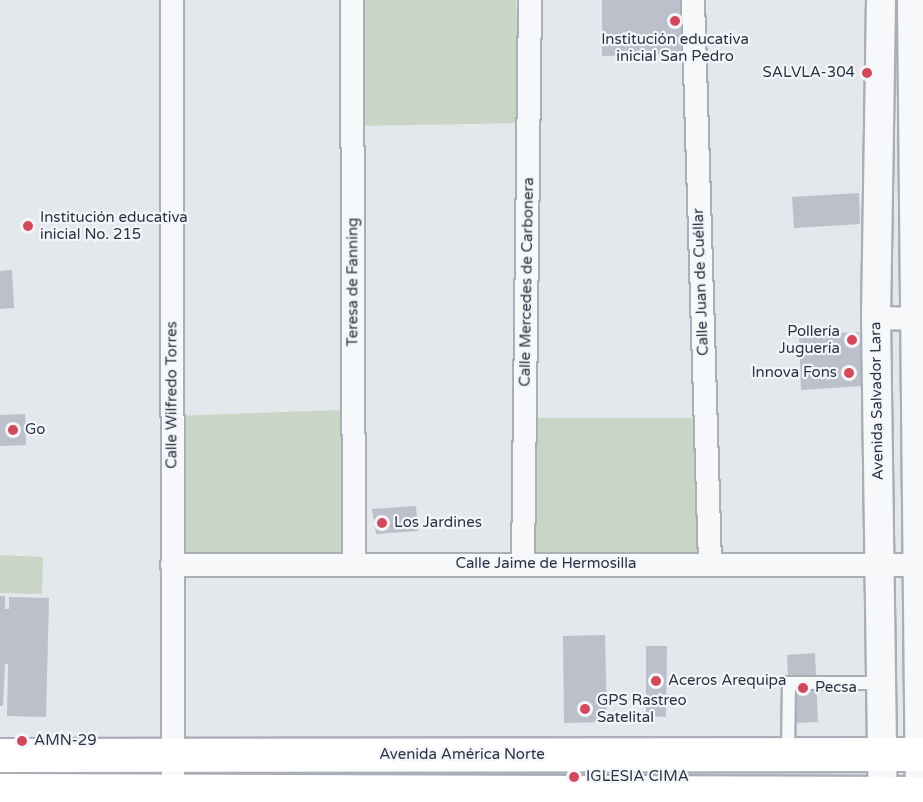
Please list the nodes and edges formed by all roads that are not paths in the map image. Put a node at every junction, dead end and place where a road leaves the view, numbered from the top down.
1 (172, 0) edge
2 (352, 0) edge
3 (530, 0) edge
4 (693, 0) edge
5 (881, 0) edge
6 (912, 0) edge
7 (876, 318) junction
8 (920, 319) edge
9 (354, 564) junction
10 (524, 564) junction
11 (710, 564) junction
12 (879, 564) junction
13 (172, 565) junction
14 (920, 565) junction
15 (882, 683) junction
16 (789, 754) junction
17 (884, 754) junction
18 (921, 754) edge
19 (0, 755) edge
20 (172, 755) junction
21 (0, 790) edge
22 (173, 790) junction
23 (533, 796) edge
24 (836, 796) edge
25 (883, 796) edge
26 (921, 796) edge

1 - 13 street, Calle Wilfredo Torres
2 - 9 street, Teresa de Fanning
3 - 10 street, Calle Mercedes de Carbonera
4 - 11 street, Calle Juan de Cuéllar
5 - 7 street, Avenida Salvador Lara
6 - 8 street
7 - 8 street
7 - 12 street, Avenida Salvador Lara
8 - 14 street
9 - 10 street, Calle Jaime de Hermosilla
9 - 13 street, Calle Jaime de Hermosilla
10 - 11 street, Calle Jaime de Hermosilla
11 - 12 street, Calle Jaime de Hermosilla
12 - 14 street, Calle Jaime de Hermosilla
12 - 15 street, Avenida Salvador Lara
13 - 20 street, Calle Wilfredo Torres
14 - 18 street
15 - 16 lane
15 - 17 street, Avenida Salvador Lara
16 - 17 main road, Avenida América Norte
16 - 20 main road, Avenida América Norte
17 - 18 main road, Avenida América Norte
17 - 25 street, Avenida Salvador Lara
18 - 26 street
19 - 20 main road, Avenida América Norte
20 - 22 street, Calle Wilfredo Torres
21 - 22 main road
22 - 23 main road
23 - 24 main road
24 - 25 main road
25 - 26 main road

